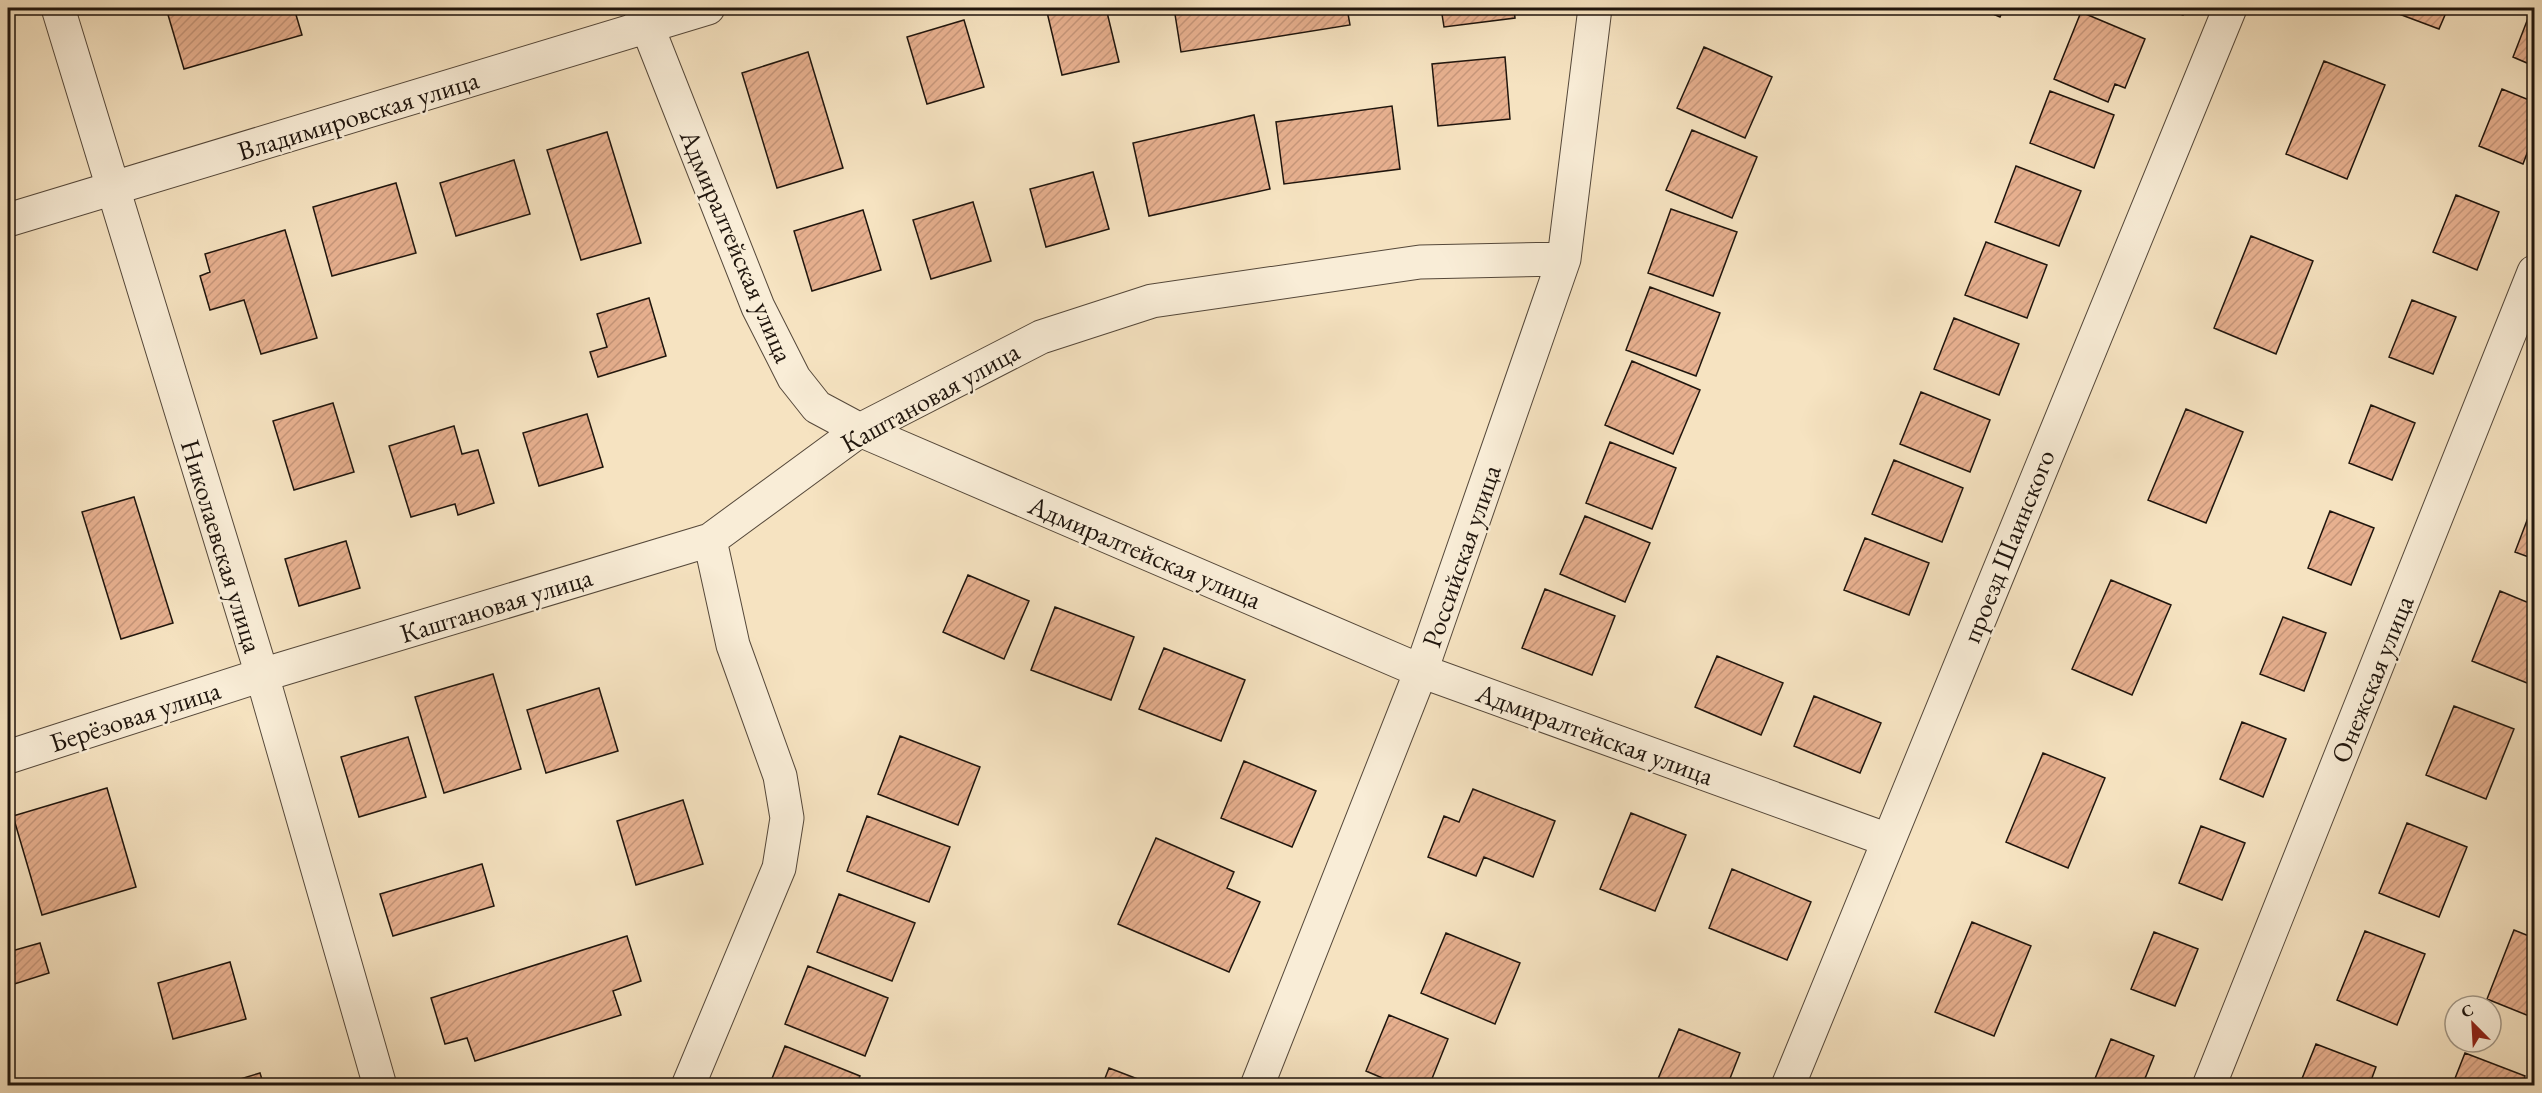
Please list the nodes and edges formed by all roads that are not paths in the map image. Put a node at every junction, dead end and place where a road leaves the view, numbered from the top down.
1 (58, 8) edge
2 (708, 8) edge
3 (1595, 8) edge
4 (2230, 8) edge
5 (643, 17) edge
6 (113, 189) junction
7 (8, 220) edge
8 (1564, 259) junction
9 (2535, 272) edge
10 (860, 430) junction
11 (710, 540) junction
12 (1421, 671) junction
13 (262, 675) junction
14 (8, 757) edge
15 (1888, 840) junction
16 (380, 1086) edge
17 (688, 1086) edge
18 (1257, 1086) edge
19 (1788, 1086) edge
20 (2209, 1086) edge

1 - 6 street, Николаевская улица
2 - 5 street, Владимировская улица
3 - 8 street, Российская улица
4 - 15 street, проезд Шаинского
5 - 6 street, Владимировская улица
5 - 10 street, Адмиралтейская улица
6 - 7 street, Владимировская улица
6 - 13 street, Николаевская улица
8 - 10 street, Каштановая улица
8 - 12 street, Российская улица
9 - 20 street, Онежская улица
10 - 11 street, Каштановая улица
10 - 12 street, Адмиралтейская улица
11 - 13 street, Каштановая улица
11 - 17 street
12 - 15 street, Адмиралтейская улица
12 - 18 street, Российская улица
13 - 14 street, Берёзовая улица
13 - 16 street, Николаевская улица
15 - 19 street, проезд Шаинского

